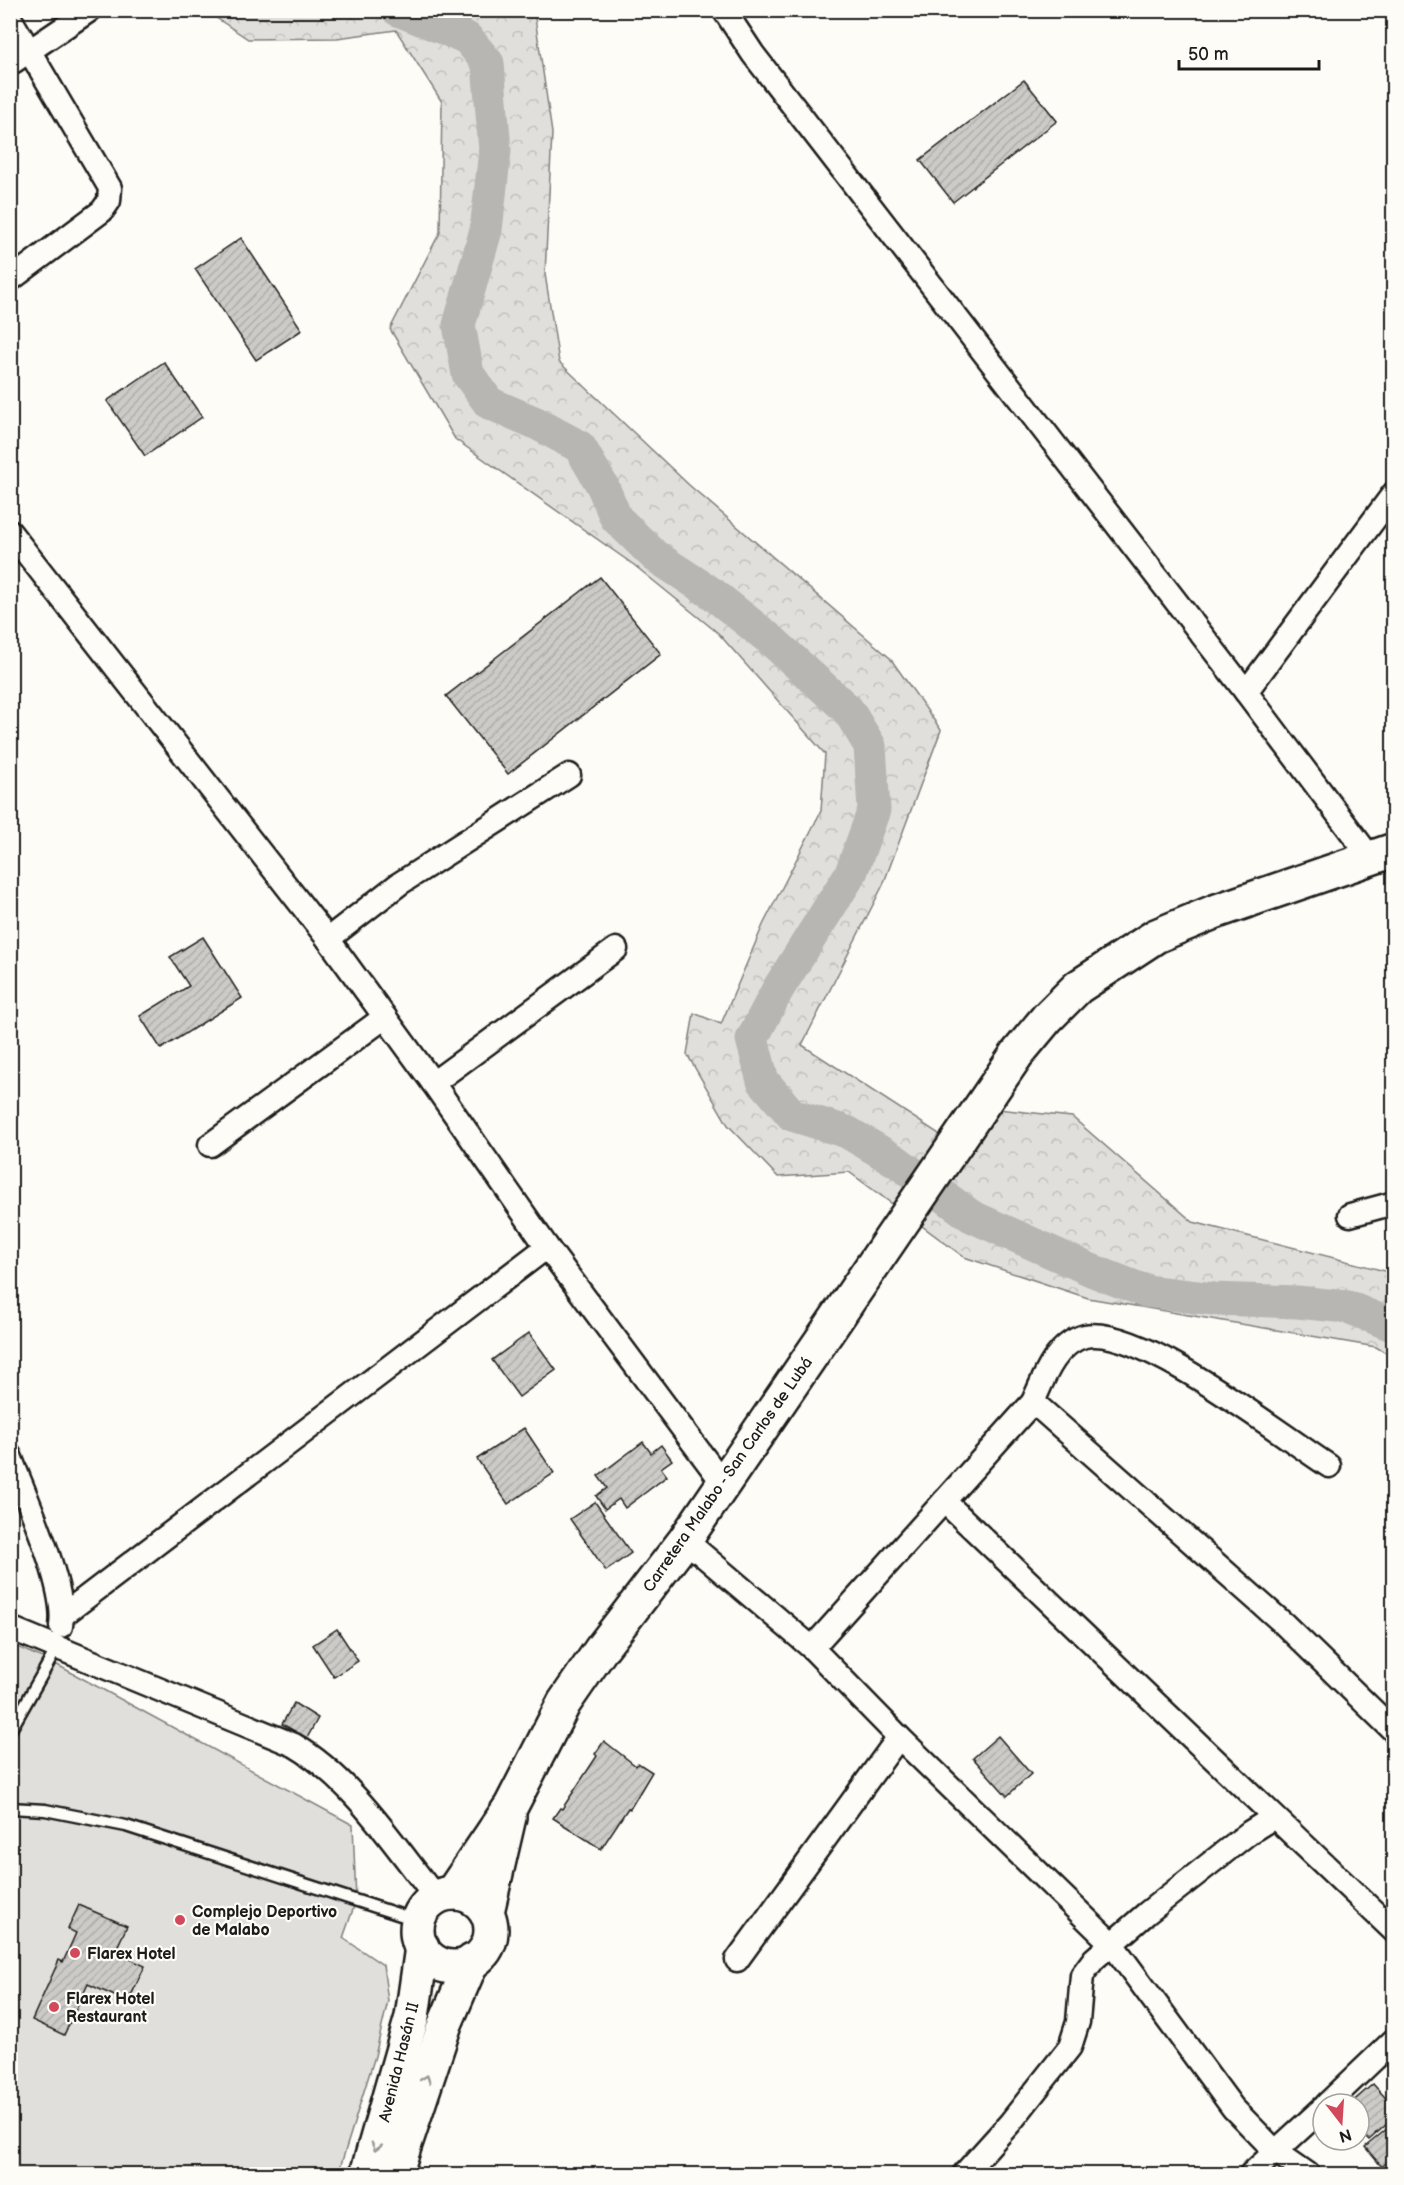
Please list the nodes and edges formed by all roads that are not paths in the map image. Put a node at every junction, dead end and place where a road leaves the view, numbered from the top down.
1 (90, 10) edge
2 (724, 10) edge
3 (10, 18) edge
4 (30, 50) junction
5 (10, 64) edge
6 (10, 280) edge
7 (1394, 494) edge
8 (10, 532) edge
9 (1246, 692) junction
10 (569, 775) dead end
11 (1382, 853) edge
12 (328, 939) junction
13 (616, 949) dead end
14 (385, 1017) junction
15 (433, 1083) junction
16 (210, 1145) dead end
17 (1394, 1203) edge
18 (1350, 1215) dead end
19 (547, 1247) junction
20 (1033, 1402) junction
21 (10, 1456) edge
22 (1329, 1466) dead end
23 (723, 1483) junction
24 (944, 1501) junction
25 (685, 1540) junction
26 (63, 1615) junction
27 (10, 1628) edge
28 (57, 1648) junction
29 (812, 1648) junction
30 (10, 1731) edge
31 (1394, 1731) edge
32 (899, 1737) junction
33 (511, 1806) junction
34 (10, 1808) edge
35 (1274, 1817) junction
36 (487, 1912) junction
37 (432, 1915) junction
38 (1394, 1930) edge
39 (1112, 1944) junction
40 (737, 1960) dead end
41 (472, 1961) junction
42 (1394, 2040) edge
43 (1340, 2092) edge
44 (1311, 2119) edge
45 (1275, 2151) junction
46 (367, 2175) edge
47 (395, 2175) edge
48 (964, 2175) edge
49 (1251, 2175) edge
50 (1308, 2175) edge

1 - 4 street
2 - 9 street
3 - 4 street
4 - 5 street
4 - 6 street
7 - 9 street
8 - 12 street
9 - 11 street
10 - 12 street
11 - 23 main road, Carretera Malabo - San Carlos de Lubá
12 - 14 street
13 - 15 street
14 - 15 street
14 - 16 street
15 - 19 street
17 - 18 street
19 - 23 street
19 - 26 street
20 - 22 street
20 - 24 street
20 - 31 street
21 - 26 street
23 - 25 main road, Carretera Malabo - San Carlos de Lubá
24 - 29 street
24 - 35 street
25 - 29 street
25 - 33 main road, Carretera Malabo - San Carlos de Lubá
26 - 28 street
27 - 28 street
28 - 30 lane
28 - 37 street
29 - 32 street
32 - 39 street
32 - 40 street
33 - 36 main road, Carretera Malabo - San Carlos de Lubá
33 - 37 main road, Carretera Malabo - San Carlos de Lubá
34 - 37 lane
35 - 38 street
35 - 39 street
36 - 37 main road
36 - 41 main road
37 - 41 main road
37 -> 46 main road, Avenida Hasán II
39 - 45 street
39 - 48 street
47 -> 41 main road, Avenida Hasán II
42 - 43 street
44 - 45 street
45 - 49 street
45 - 50 street

